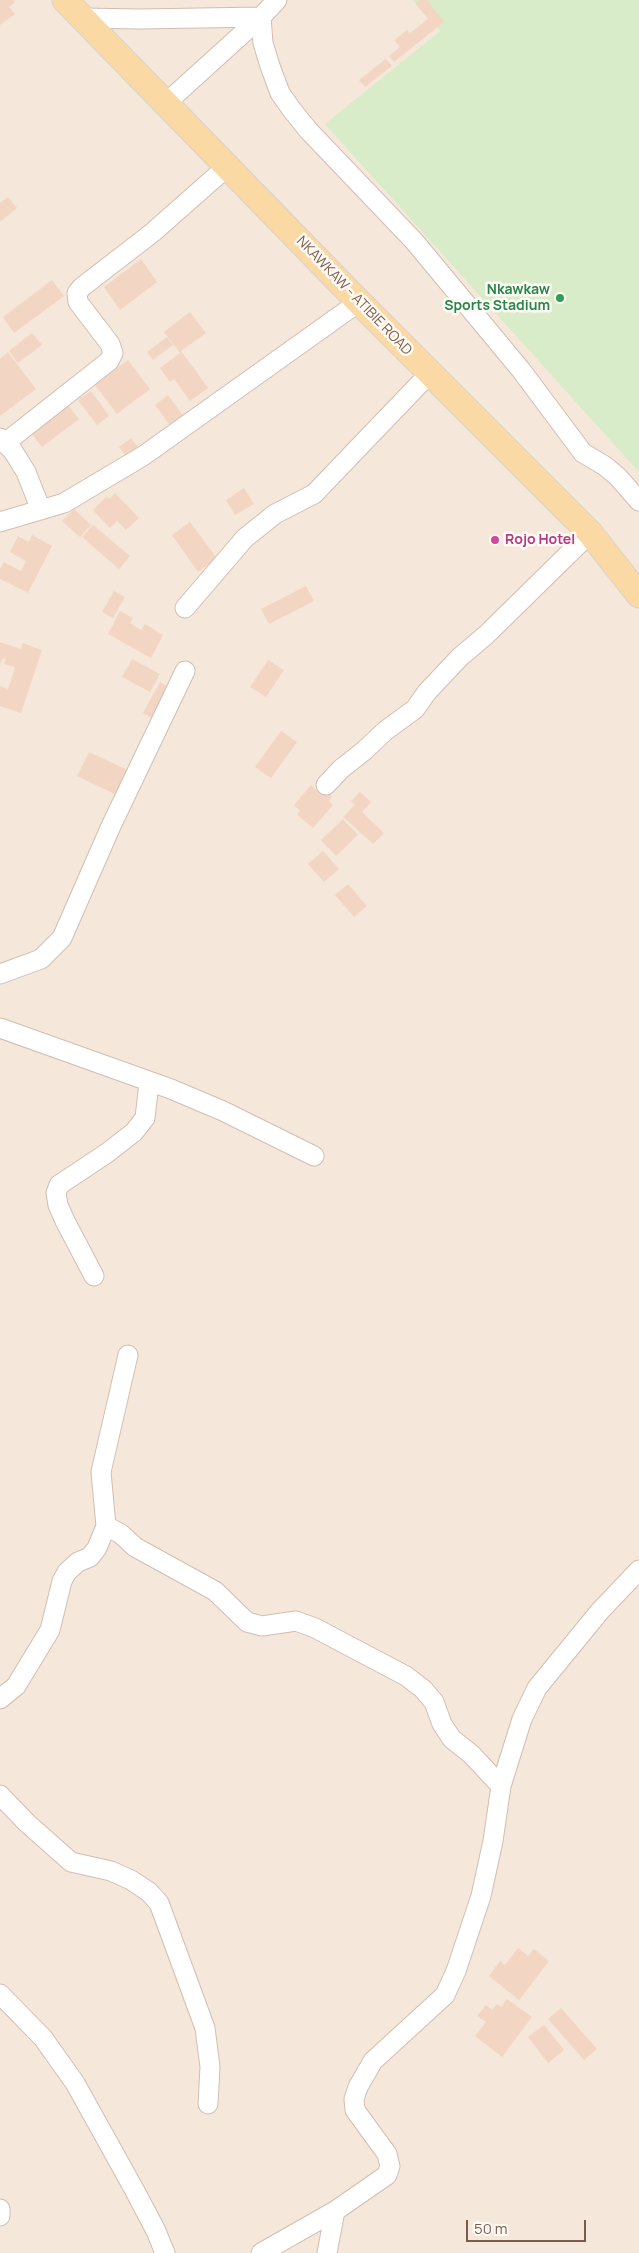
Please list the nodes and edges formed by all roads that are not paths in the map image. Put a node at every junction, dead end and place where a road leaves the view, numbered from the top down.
1 (65, 0) edge
2 (277, 0) edge
3 (261, 17) junction
4 (82, 18) junction
5 (165, 104) junction
6 (228, 166) junction
7 (358, 302) junction
8 (429, 374) junction
9 (3, 440) edge
10 (639, 501) edge
11 (41, 510) junction
12 (0, 522) edge
13 (590, 533) junction
14 (639, 595) edge
15 (185, 608) dead end
16 (185, 671) dead end
17 (326, 786) dead end
18 (0, 974) edge
19 (0, 1028) edge
20 (149, 1083) junction
21 (314, 1156) dead end
22 (94, 1276) dead end
23 (128, 1355) dead end
24 (106, 1526) junction
25 (639, 1570) edge
26 (0, 1700) edge
27 (501, 1786) junction
28 (0, 1795) edge
29 (0, 1994) edge
30 (208, 2104) dead end
31 (0, 2209) edge
32 (335, 2211) junction
33 (0, 2216) edge
34 (165, 2253) edge
35 (261, 2253) edge
36 (327, 2253) edge

1 - 4 main road, NKAWKAW - ATIBIE ROAD
2 - 3 street
3 - 4 street
3 - 5 street
3 - 10 street
4 - 5 main road, NKAWKAW - ATIBIE ROAD
5 - 6 main road, NKAWKAW - ATIBIE ROAD
6 - 7 main road, NKAWKAW - ATIBIE ROAD
6 - 9 street
7 - 8 main road, NKAWKAW - ATIBIE ROAD
7 - 11 street
8 - 13 main road, NKAWKAW - ATIBIE ROAD
8 - 15 street
9 - 11 street
11 - 12 street
13 - 14 main road, NKAWKAW - ATIBIE ROAD
13 - 17 street
16 - 18 street
19 - 20 street
20 - 21 street
20 - 22 street
23 - 24 street
24 - 26 street
24 - 27 street
25 - 27 street
27 - 32 street
28 - 30 street
29 - 34 street
31 - 33 street
32 - 35 street
32 - 36 street

